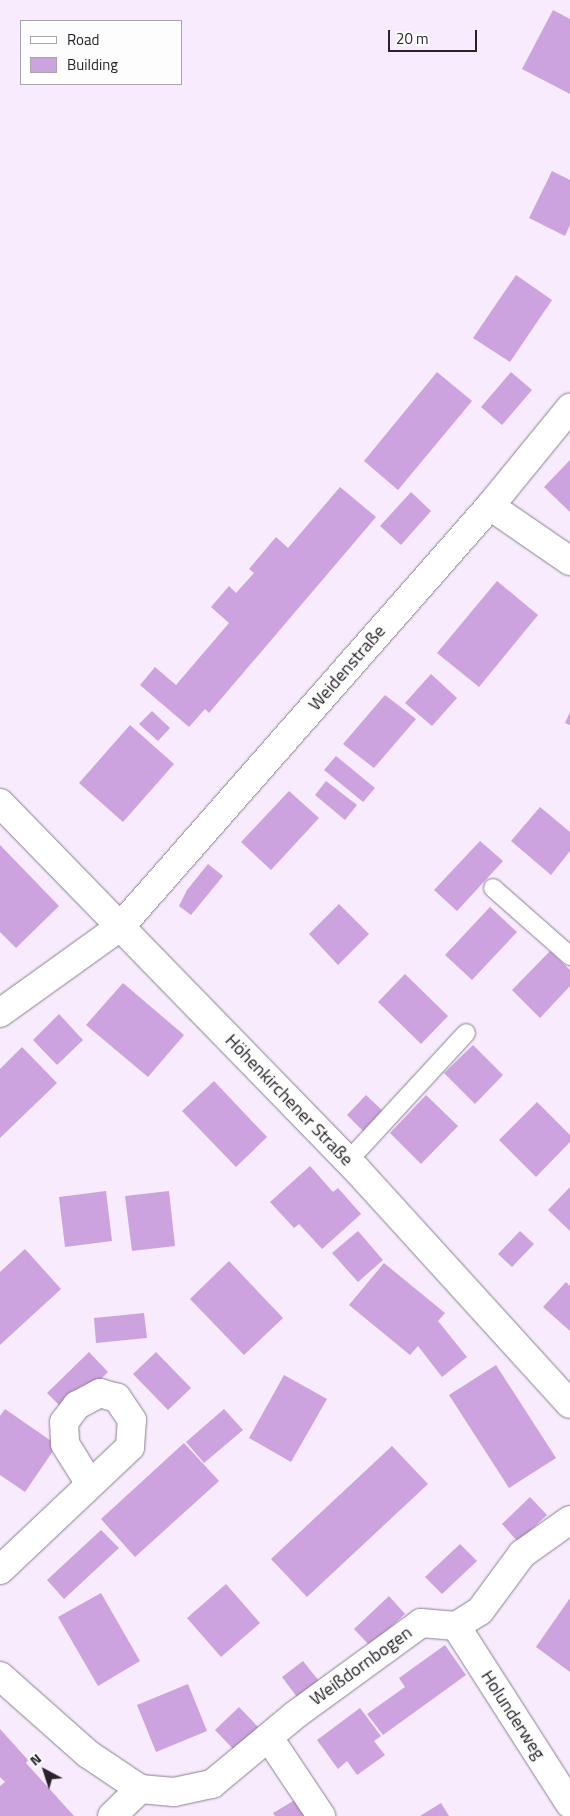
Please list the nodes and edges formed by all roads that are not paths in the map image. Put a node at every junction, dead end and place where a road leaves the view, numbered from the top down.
1 (570, 408) edge
2 (490, 506) junction
3 (570, 561) edge
4 (0, 803) edge
5 (493, 888) dead end
6 (122, 926) junction
7 (570, 956) edge
8 (0, 1013) edge
9 (466, 1033) dead end
10 (348, 1161) junction
11 (570, 1404) edge
12 (90, 1484) dead end
13 (570, 1520) edge
14 (0, 1570) edge
15 (456, 1626) junction
16 (0, 1676) edge
17 (269, 1738) junction
18 (140, 1789) junction
19 (570, 1804) edge
20 (112, 1816) edge
21 (321, 1816) edge

1 - 2 street, Weidenstraße
2 - 3 street
2 - 6 street, Weidenstraße
4 - 6 street, Höhenkirchener Straße
5 - 7 lane
6 - 8 street
6 - 10 street, Höhenkirchener Straße
9 - 10 lane
10 - 11 street, Höhenkirchener Straße
12 - 14 street
13 - 15 street
15 - 17 street, Weißdornbogen
15 - 19 street, Holunderweg
16 - 18 street, Weißdornbogen
17 - 18 street, Weißdornbogen
17 - 21 street
18 - 20 street

